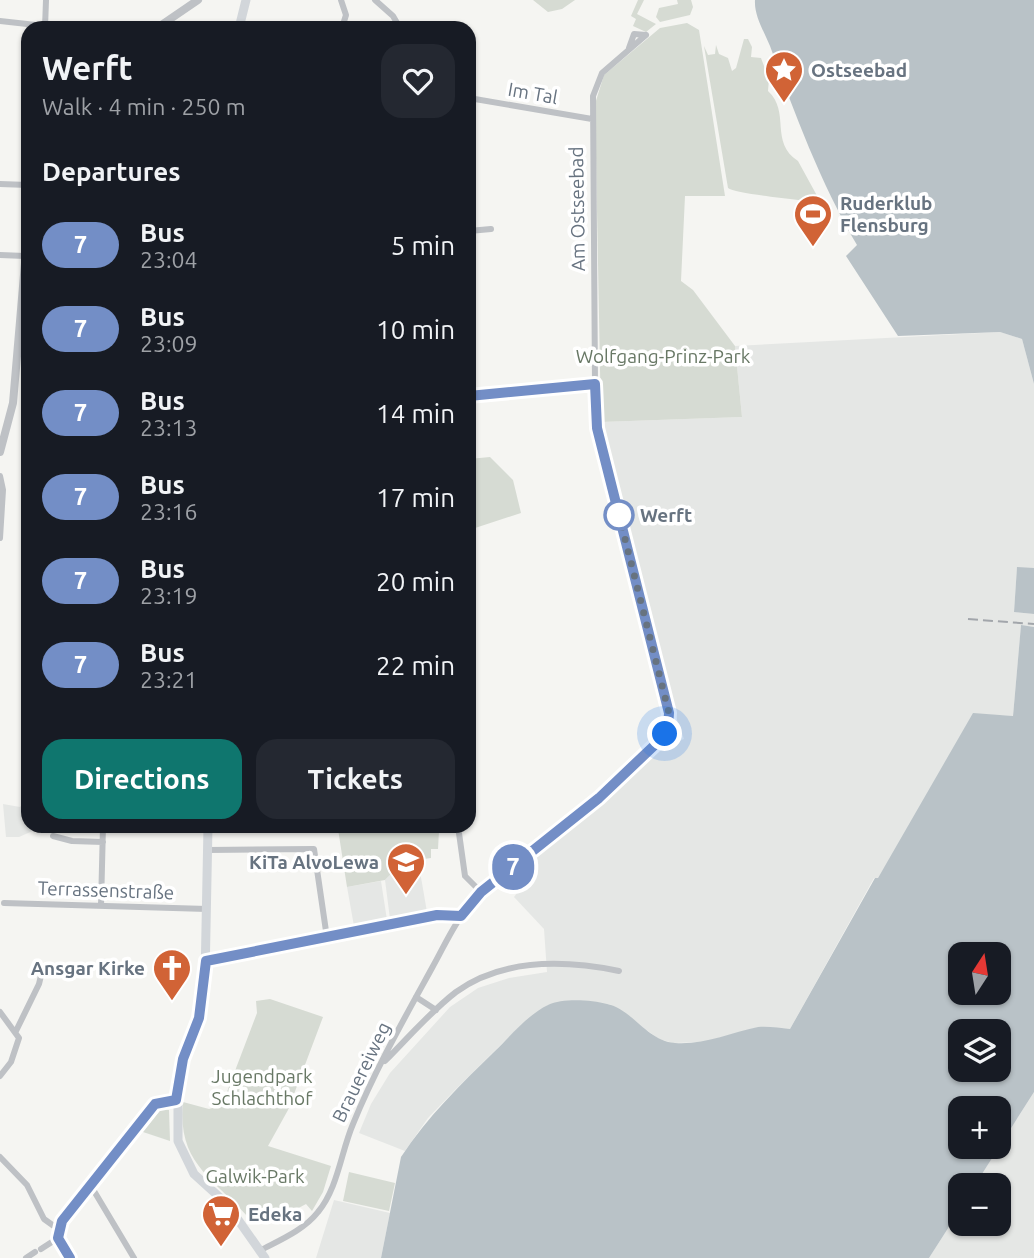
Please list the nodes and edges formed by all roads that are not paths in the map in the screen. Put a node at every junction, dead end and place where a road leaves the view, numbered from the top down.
1 (46, 0) edge
2 (198, 0) edge
3 (244, 0) edge
4 (341, 0) edge
5 (374, 0) edge
6 (0, 20) edge
7 (45, 21) edge
8 (168, 21) edge
9 (241, 21) edge
10 (344, 21) edge
11 (396, 21) edge
12 (21, 23) edge
13 (629, 48) dead end
14 (476, 99) edge
15 (592, 120) junction
16 (0, 184) edge
17 (21, 186) edge
18 (492, 229) dead end
19 (476, 230) edge
20 (0, 255) edge
21 (21, 257) edge
22 (21, 313) edge
23 (595, 384) junction
24 (476, 395) edge
25 (0, 452) edge
26 (0, 476) edge
27 (0, 538) edge
28 (103, 833) edge
29 (208, 833) edge
30 (459, 833) edge
31 (53, 835) dead end
32 (103, 842) junction
33 (208, 850) junction
34 (481, 892) junction
35 (4, 902) dead end
36 (102, 905) junction
37 (207, 909) junction
38 (461, 916) junction
39 (327, 938) junction
40 (206, 961) junction
41 (43, 967) dead end
42 (619, 971) dead end
43 (416, 997) junction
44 (436, 1010) junction
45 (0, 1012) edge
46 (16, 1031) junction
47 (379, 1067) junction
48 (0, 1076) edge
49 (176, 1100) junction
50 (0, 1157) edge
51 (91, 1186) junction
52 (58, 1234) junction
53 (263, 1254) edge
54 (26, 1258) edge
55 (70, 1258) edge
56 (134, 1258) edge

1 - 7 street
2 - 8 street
3 - 9 main road
4 - 10 street
5 - 11 street
6 - 12 street
13 - 15 street, Am Ostseebad
14 - 15 street, Im Tal
15 - 23 street, Am Ostseebad
16 - 17 street
18 - 19 street
20 - 21 street
22 - 25 street
23 - 24 street
23 - 34 street, Am Ostseebad
26 - 27 street
28 - 32 street
29 - 33 main road
30 - 34 street
31 - 32 street
32 - 36 street
33 - 37 main road
33 - 39 street
34 - 38 street, Brauereiweg
35 - 36 street, Terrassenstraße
36 - 37 street, Terrassenstraße
37 - 40 main road
38 - 39 street
38 - 43 street, Brauereiweg
39 - 40 street
40 - 49 main road
41 - 46 street
42 - 44 street
43 - 44 street
43 - 47 street, Brauereiweg
44 - 47 street
45 - 46 street
46 - 48 street
47 - 53 street, Brauereiweg
49 - 51 street
49 - 53 main road
50 - 52 street
51 - 52 street
51 - 56 street
52 - 54 street
52 - 55 street

